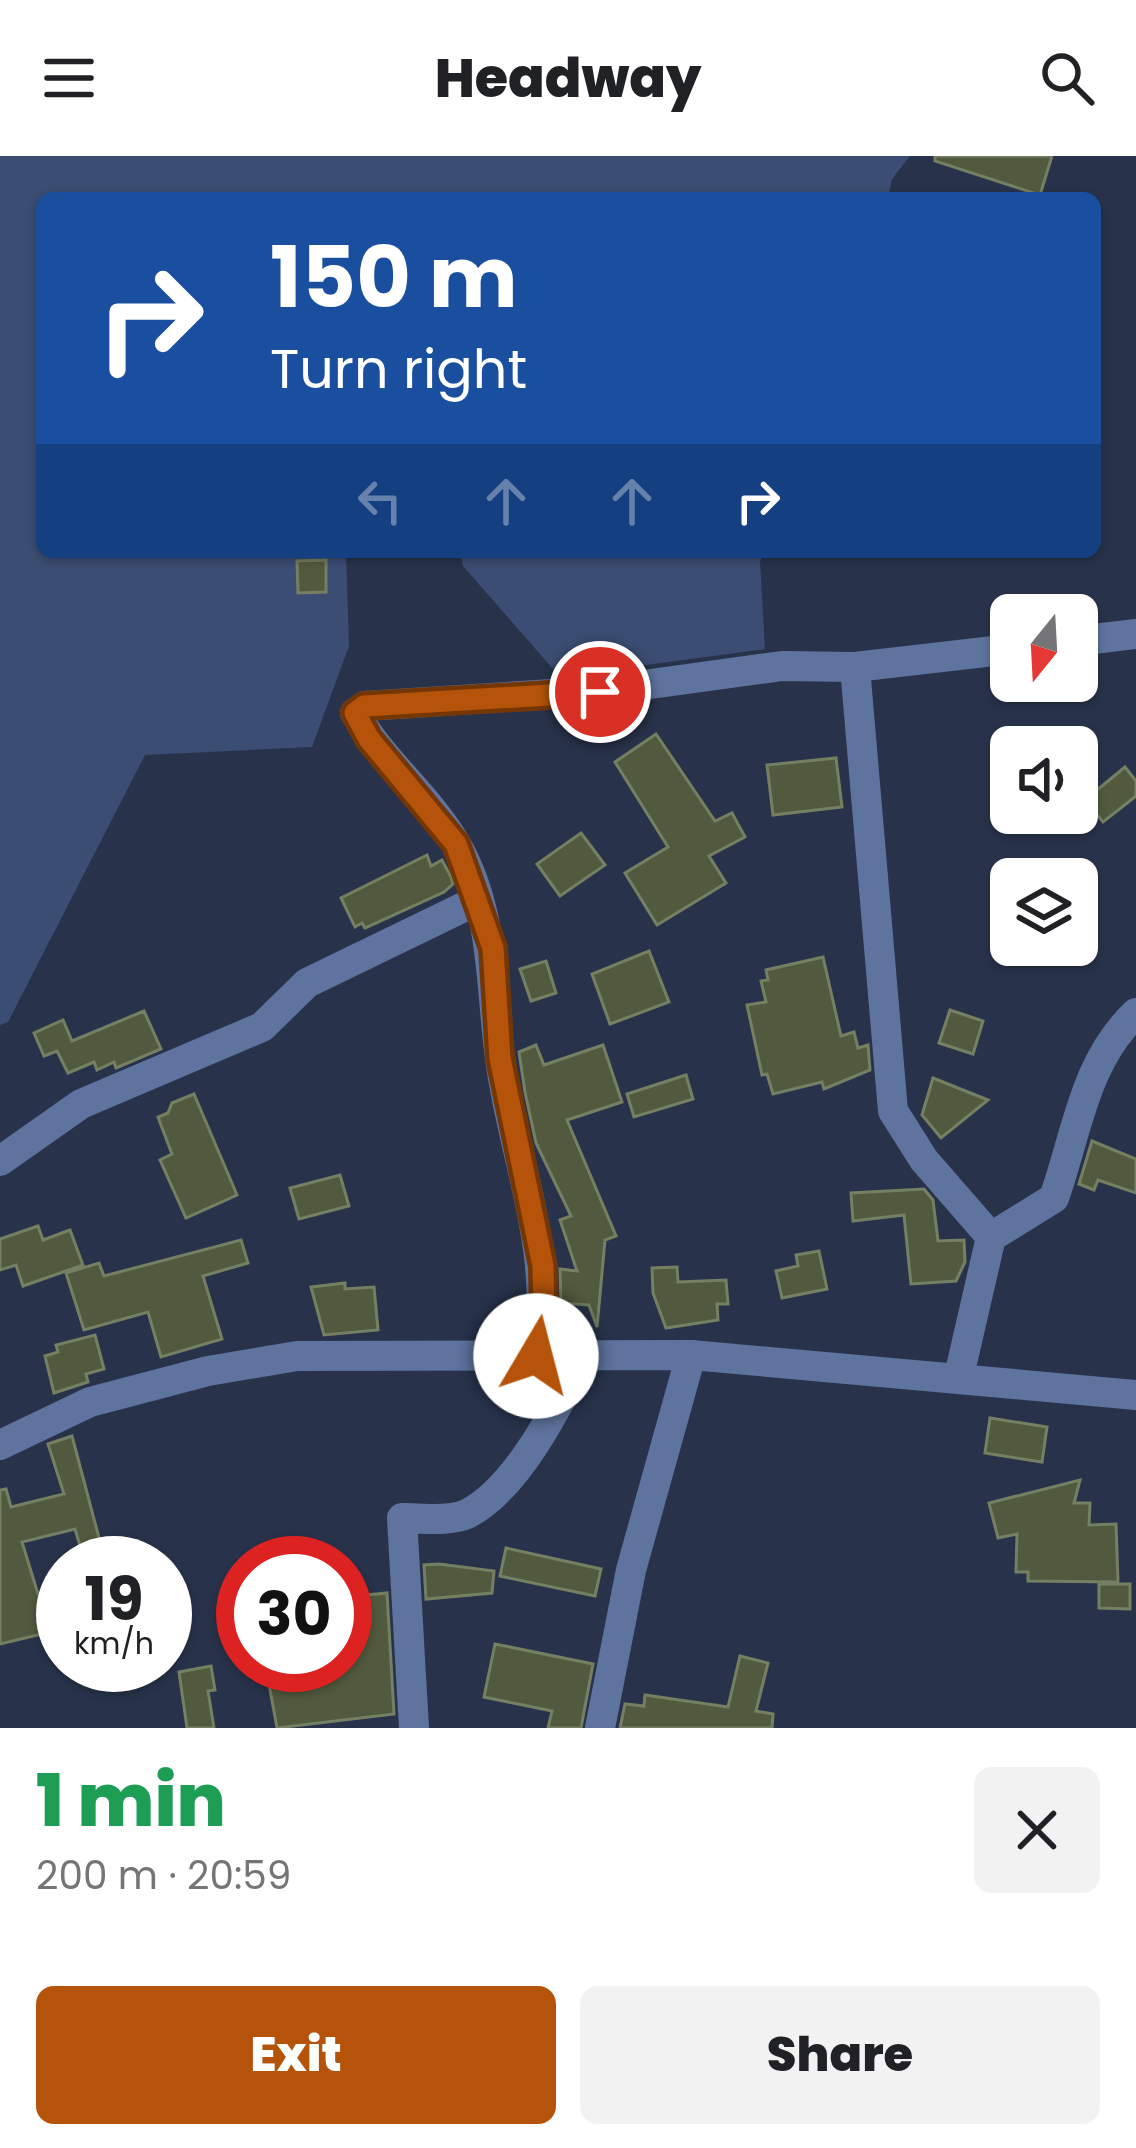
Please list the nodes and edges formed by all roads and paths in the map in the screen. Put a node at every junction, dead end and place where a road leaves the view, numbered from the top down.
1 (1136, 634) edge
2 (1098, 639) edge
3 (990, 651) edge
4 (855, 667) junction
5 (476, 901) junction
6 (1136, 1013) edge
7 (0, 1160) edge
8 (991, 1237) junction
9 (691, 1355) junction
10 (536, 1356) junction
11 (582, 1358) junction
12 (959, 1376) junction
13 (1136, 1395) edge
14 (0, 1445) edge
15 (414, 1728) edge
16 (600, 1728) edge

1 - 2 street
3 - 4 street
4 - 5 street
4 - 8 street
5 - 7 street
5 - 10 street
6 - 8 street
8 - 12 street
9 - 11 street
9 - 12 street
9 - 16 street
10 - 11 street
10 - 14 street
11 - 15 street
12 - 13 street

